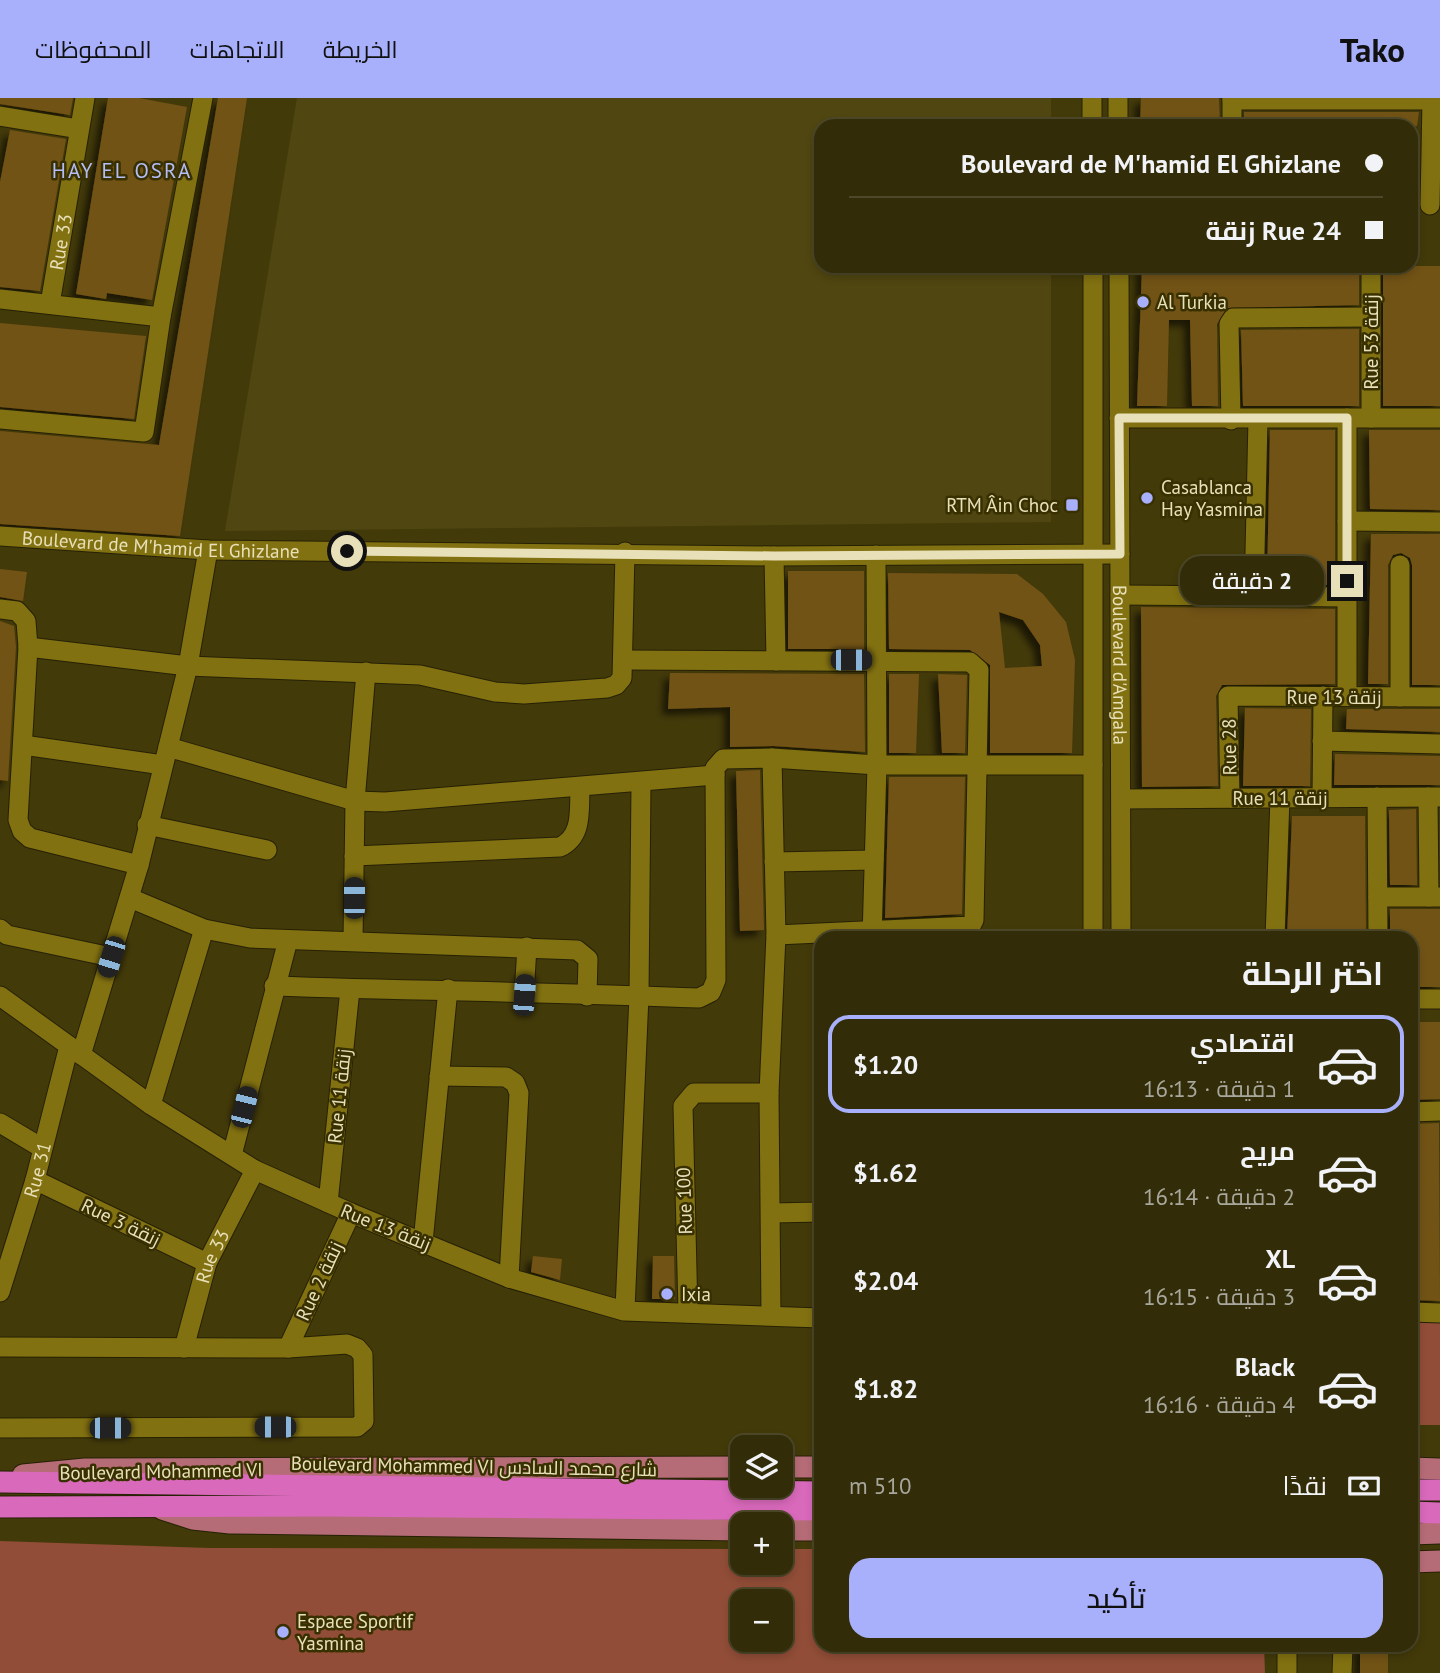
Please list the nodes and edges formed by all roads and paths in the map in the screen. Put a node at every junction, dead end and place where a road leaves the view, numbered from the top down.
1 (85, 98) edge
2 (203, 98) edge
3 (1092, 98) edge
4 (1118, 98) edge
5 (1232, 99) edge
6 (1335, 99) edge
7 (1436, 100) edge
8 (0, 116) edge
9 (1093, 119) edge
10 (1118, 119) edge
11 (1232, 119) edge
12 (79, 129) junction
13 (1427, 205) edge
14 (1093, 273) edge
15 (1119, 273) edge
16 (1371, 273) edge
17 (0, 299) edge
18 (50, 304) junction
19 (161, 317) junction
20 (1371, 317) junction
21 (1093, 327) junction
22 (1119, 327) junction
23 (1119, 418) junction
24 (1347, 418) junction
25 (1371, 418) junction
26 (1440, 418) edge
27 (0, 419) edge
28 (1258, 419) junction
29 (1231, 420) junction
30 (1347, 521) junction
31 (1440, 522) edge
32 (0, 536) edge
33 (208, 550) junction
34 (625, 552) junction
35 (1093, 554) junction
36 (1120, 554) junction
37 (876, 555) junction
38 (774, 556) junction
39 (1400, 565) dead end
40 (1120, 595) junction
41 (1254, 596) junction
42 (1347, 597) junction
43 (0, 609) edge
44 (28, 647) junction
45 (623, 660) junction
46 (876, 660) junction
47 (776, 661) junction
48 (188, 666) junction
49 (366, 672) junction
50 (1228, 696) joint
51 (1323, 696) junction
52 (1347, 696) junction
53 (1400, 696) junction
54 (1440, 697) edge
55 (1322, 741) junction
56 (1440, 744) edge
57 (23, 745) junction
58 (166, 756) junction
59 (772, 758) junction
60 (877, 765) junction
61 (979, 765) junction
62 (1093, 765) junction
63 (715, 775) junction
64 (641, 783) junction
65 (580, 787) junction
66 (1377, 797) junction
67 (1434, 797) edge
68 (1280, 798) junction
69 (1322, 798) junction
70 (1121, 799) junction
71 (1230, 799) junction
72 (355, 801) junction
73 (147, 825) junction
74 (267, 850) dead end
75 (354, 856) junction
76 (874, 860) junction
77 (774, 862) junction
78 (139, 865) junction
79 (1378, 897) junction
80 (1435, 897) edge
81 (130, 898) junction
82 (0, 929) edge
83 (204, 929) junction
84 (872, 931) edge
85 (916, 931) edge
86 (1093, 931) edge
87 (1121, 931) edge
88 (1275, 931) edge
89 (1378, 931) edge
90 (776, 935) junction
91 (814, 935) edge
92 (288, 940) junction
93 (354, 941) junction
94 (527, 947) junction
95 (111, 957) junction
96 (274, 986) junction
97 (350, 989) junction
98 (449, 989) junction
99 (524, 995) junction
100 (0, 996) edge
101 (587, 996) junction
102 (639, 996) junction
103 (1418, 999) edge
104 (1440, 999) edge
105 (75, 1051) junction
106 (439, 1076) junction
107 (769, 1093) junction
108 (151, 1105) junction
109 (1440, 1111) edge
110 (1418, 1112) edge
111 (0, 1123) edge
112 (41, 1149) junction
113 (232, 1155) junction
114 (255, 1170) junction
115 (35, 1180) junction
116 (328, 1203) junction
117 (814, 1212) edge
118 (351, 1213) junction
119 (772, 1213) junction
120 (8, 1239) edge
121 (423, 1242) junction
122 (207, 1264) junction
123 (509, 1278) junction
124 (0, 1292) edge
125 (625, 1309) junction
126 (688, 1312) junction
127 (1418, 1313) edge
128 (1440, 1314) edge
129 (771, 1315) junction
130 (814, 1318) edge
131 (0, 1347) edge
132 (184, 1348) junction
133 (288, 1348) junction
134 (0, 1428) edge
135 (730, 1467) edge
136 (793, 1467) edge
137 (814, 1468) edge
138 (1418, 1468) edge
139 (1440, 1469) edge
140 (0, 1479) edge
141 (1418, 1490) edge
142 (1440, 1490) edge
143 (814, 1495) edge
144 (0, 1507) edge
145 (156, 1507) junction
146 (814, 1510) edge
147 (776, 1511) edge
148 (1418, 1512) edge
149 (1440, 1513) edge
150 (814, 1527) edge
151 (730, 1530) edge
152 (1440, 1533) edge
153 (1418, 1534) edge
154 (1418, 1562) edge
155 (1440, 1562) edge
156 (1287, 1652) edge
157 (1343, 1652) edge
158 (1287, 1673) edge
159 (1342, 1673) edge

1 - 12 street, Rue 33
2 - 19 street
3 - 9 street
4 - 10 street
5 - 6 street
5 - 11 street
6 - 7 street
7 - 13 street
8 - 12 street
12 - 18 street, Rue 33
14 - 21 street, Boulevard d'Amgala
15 - 22 street, Boulevard d'Amgala
16 - 20 street, Rue 53 زنقة
17 - 18 street
18 - 19 street
19 - 27 street
20 - 25 street, Rue 53 زنقة
20 - 29 street
21 - 22 street
21 - 35 street, Boulevard d'Amgala
22 - 23 street, Boulevard d'Amgala
23 - 29 street
23 - 36 street, Boulevard d'Amgala
24 - 25 street
24 - 28 street
24 - 30 street
25 - 26 street
28 - 29 street
28 - 41 street
30 - 31 street
30 - 42 street
32 - 33 street, Boulevard de M'hamid El Ghizlane
33 - 34 street, Boulevard de M'hamid El Ghizlane
33 - 48 street, Rue 31
34 - 38 street, Boulevard de M'hamid El Ghizlane
34 - 45 street
35 - 36 street, Boulevard de M'hamid El Ghizlane
35 - 37 street, Boulevard de M'hamid El Ghizlane
35 - 62 street, Boulevard d'Amgala
36 - 40 street, Boulevard d'Amgala
37 - 38 street, Boulevard de M'hamid El Ghizlane
37 - 46 street
38 - 47 street
39 - 53 street
40 - 41 street
40 - 70 street, Boulevard d'Amgala
41 - 42 street
42 - 52 street
43 - 44 street
44 - 48 street
44 - 57 street
45 - 47 street
45 - 49 street
46 - 47 street
46 - 60 street
46 - 61 street
48 - 49 street
48 - 58 street, Rue 31
49 - 72 street
50 - 51 street, Rue 13 زنقة
50 - 71 street, Rue 28
51 - 52 street, Rue 13 زنقة
51 - 55 street
52 - 53 street, Rue 13 زنقة
53 - 54 street, Rue 13 زنقة
55 - 56 street
55 - 69 street
57 - 58 street
57 - 78 street
58 - 72 street
58 - 73 street, Rue 31
59 - 60 street
59 - 63 street
59 - 77 street
60 - 61 street
60 - 76 street
61 - 62 street
61 - 85 street
62 - 86 street, Boulevard d'Amgala
63 - 64 street
63 - 102 street
64 - 65 street
64 - 102 street
65 - 72 street
65 - 75 street
66 - 67 street, Rue 11 زنقة
66 - 69 street, Rue 11 زنقة
66 - 79 street
67 - 80 street
68 - 69 street, Rue 11 زنقة
68 - 71 street, Rue 11 زنقة
68 - 88 street
70 - 71 street, Rue 11 زنقة
70 - 87 street, Boulevard d'Amgala
72 - 75 street
73 - 74 street
73 - 78 street, Rue 31
75 - 93 street
76 - 77 street
76 - 84 street
77 - 90 street
78 - 81 street, Rue 31
79 - 80 street
79 - 89 street
81 - 83 street
81 - 95 street, Rue 31
82 - 95 street
83 - 92 street
83 - 108 street
90 - 91 street
90 - 107 street
92 - 93 street
92 - 96 street
93 - 94 street
94 - 99 street
94 - 101 street
95 - 105 street, Rue 31
96 - 97 street
96 - 113 street
97 - 98 street
97 - 116 street, Rue 11 زنقة
98 - 99 street
98 - 106 street
99 - 101 street
100 - 105 street, Rue 13 زنقة
101 - 102 street
102 - 125 street
103 - 104 street
105 - 108 street, Rue 13 زنقة
105 - 112 street, Rue 31
106 - 121 street
106 - 123 street
107 - 119 street
107 - 126 street, Rue 100
108 - 113 street, Rue 13 زنقة
109 - 110 street
111 - 112 street
112 - 115 street, Rue 31
113 - 114 street, Rue 13 زنقة
114 - 116 street, Rue 13 زنقة
114 - 122 street, Rue 33
115 - 120 street, Rue 31
115 - 122 street, Rue 3 زنقة
116 - 118 street, Rue 13 زنقة
117 - 119 street
118 - 121 street, Rue 13 زنقة
118 - 133 street, Rue 2 زنقة
119 - 129 street
120 - 124 street, Rue 31
121 - 123 street, Rue 13 زنقة
122 - 132 street, Rue 33
123 - 125 street, Rue 13 زنقة
125 - 126 street, Rue 13 زنقة
126 - 129 street, Rue 13 زنقة
127 - 128 street
129 - 130 street, Rue 13 زنقة
131 - 132 street
132 - 133 street
133 - 134 street
135 - 140 main road, Boulevard Mohammed VI
136 - 137 main road
138 - 139 main road
140 - 147 highway, Boulevard Mohammed VI شارع محمد السادس
141 - 142 highway
143 - 147 highway, Boulevard Mohammed VI شارع محمد السادس
144 - 145 highway, Boulevard Mohammed VI شارع محمد السادس
145 - 147 highway, Boulevard Mohammed VI شارع محمد السادس
145 - 151 main road, Boulevard Mohammed VI
146 - 147 highway, Boulevard Mohammed VI شارع محمد السادس
147 - 150 main road
148 - 149 highway
152 - 153 main road
154 - 155 main road
156 - 158 street
157 - 159 street

